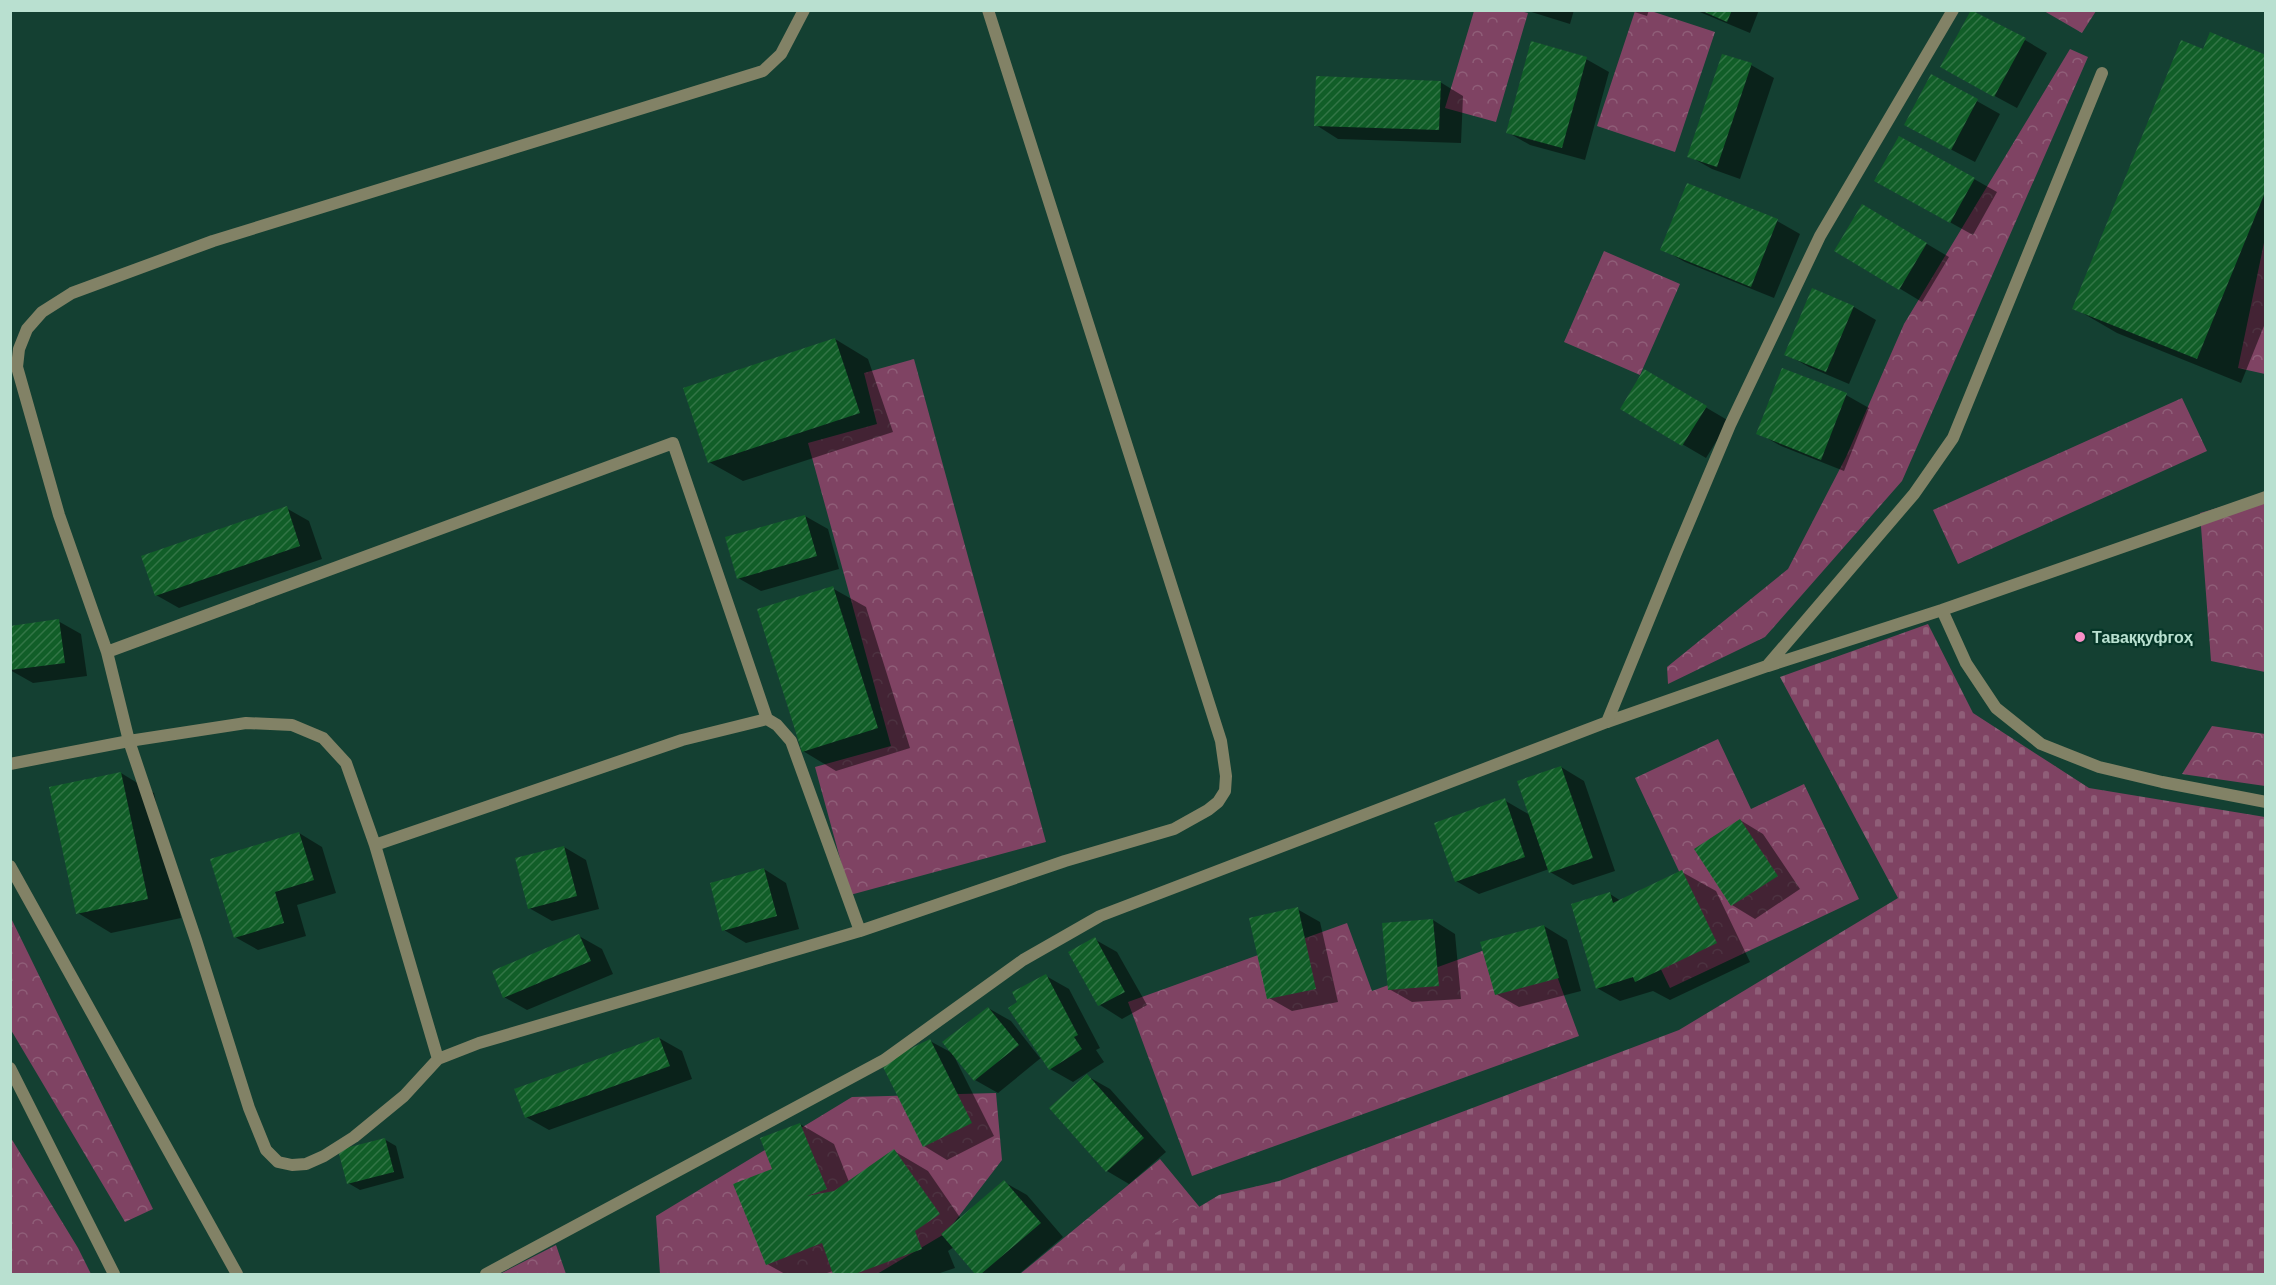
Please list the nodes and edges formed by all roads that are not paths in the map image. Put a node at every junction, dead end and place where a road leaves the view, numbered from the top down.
1 (804, 10) edge
2 (988, 10) edge
3 (1953, 10) edge
4 (2103, 73) dead end
5 (2265, 497) edge
6 (1942, 610) junction
7 (107, 652) junction
8 (1767, 666) junction
9 (767, 718) junction
10 (1607, 722) junction
11 (129, 741) junction
12 (10, 764) edge
13 (2265, 802) edge
14 (375, 845) junction
15 (10, 866) edge
16 (860, 931) junction
17 (438, 1059) junction
18 (10, 1068) edge
19 (114, 1275) edge
20 (237, 1275) edge
21 (486, 1275) edge

1 - 7 street
2 - 16 street
3 - 10 street
4 - 8 street
5 - 6 street
6 - 8 street
6 - 13 street
7 - 9 street
7 - 11 street
8 - 10 street
9 - 14 street
9 - 16 street
10 - 21 street
11 - 12 street
11 - 14 street
11 - 17 street
14 - 17 street
15 - 20 street
16 - 17 street
18 - 19 street

